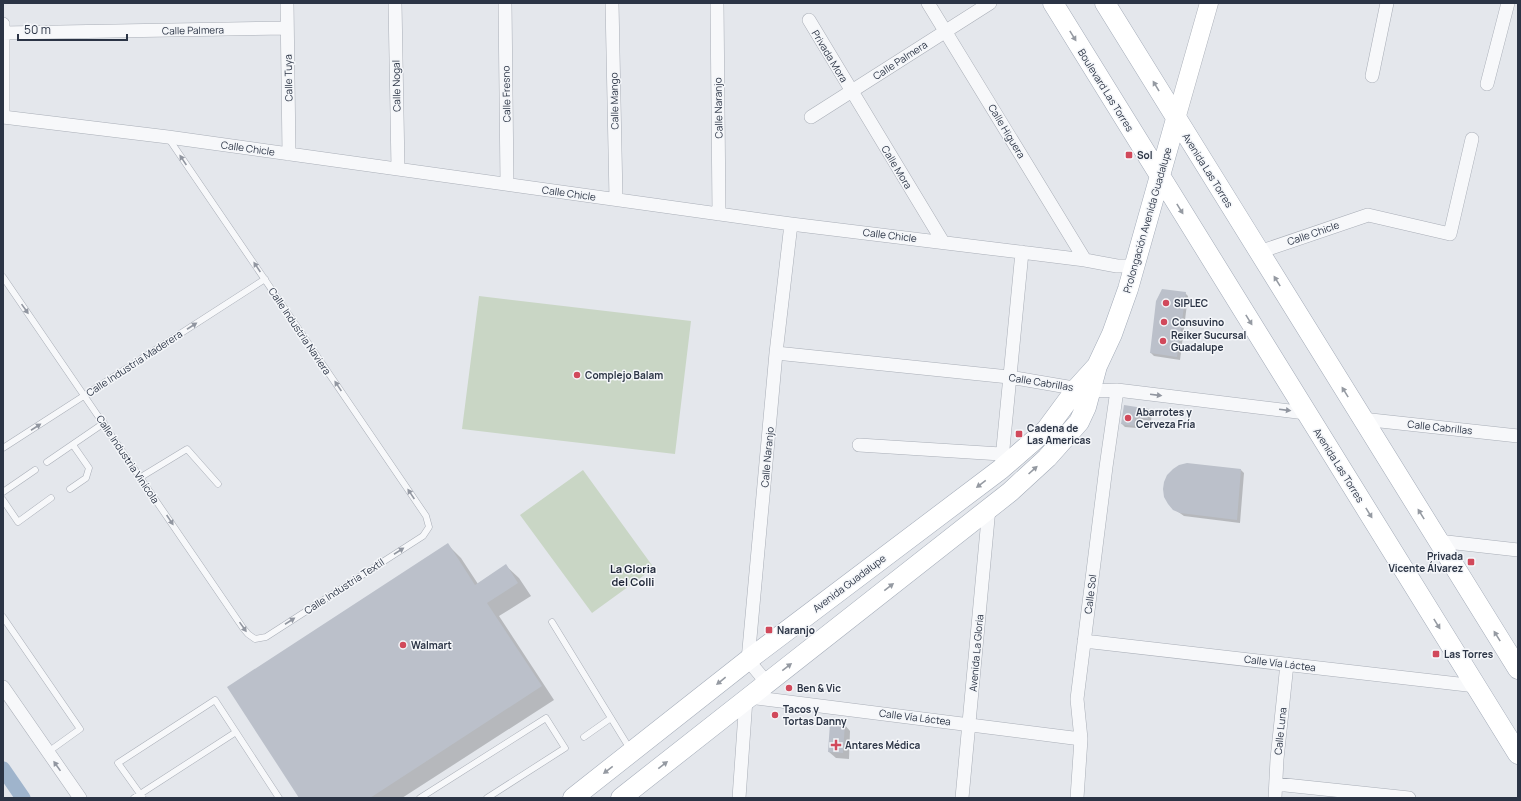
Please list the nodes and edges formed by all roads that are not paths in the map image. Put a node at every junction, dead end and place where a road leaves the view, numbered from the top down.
1 (286, 3) edge
2 (395, 3) edge
3 (504, 3) edge
4 (612, 3) edge
5 (717, 3) edge
6 (928, 3) edge
7 (990, 3) edge
8 (1053, 3) edge
9 (1105, 3) edge
10 (1209, 3) edge
11 (1387, 3) edge
12 (1508, 3) edge
13 (809, 20) dead end
14 (3, 24) edge
15 (287, 28) junction
16 (945, 31) junction
17 (3, 33) edge
18 (1372, 76) dead end
19 (1487, 84) dead end
20 (852, 91) junction
21 (3, 117) edge
22 (811, 117) dead end
23 (1176, 119) junction
24 (168, 137) junction
25 (1472, 139) dead end
26 (289, 154) junction
27 (398, 169) junction
28 (1160, 176) junction
29 (506, 184) junction
30 (616, 199) junction
31 (719, 214) junction
32 (791, 224) junction
33 (943, 242) junction
34 (1022, 252) junction
35 (1258, 252) junction
36 (1085, 260) junction
37 (1134, 266) junction
38 (3, 277) edge
39 (265, 279) junction
40 (776, 353) junction
41 (1009, 377) junction
42 (1084, 389) junction
43 (1117, 390) junction
44 (85, 395) junction
45 (1306, 413) junction
46 (1362, 419) junction
47 (104, 423) junction
48 (1518, 436) edge
49 (73, 444) junction
50 (859, 445) dead end
51 (3, 448) edge
52 (47, 462) dead end
53 (1001, 462) junction
54 (35, 470) dead end
55 (141, 477) junction
56 (218, 484) dead end
57 (70, 489) dead end
58 (3, 492) edge
59 (51, 498) dead end
60 (3, 500) edge
61 (989, 508) junction
62 (429, 527) joint
63 (1438, 541) junction
64 (1518, 550) edge
65 (3, 617) edge
66 (552, 622) dead end
67 (255, 639) joint
68 (1084, 641) junction
69 (748, 660) junction
70 (1287, 664) junction
71 (1518, 669) edge
72 (767, 683) junction
73 (1476, 686) junction
74 (3, 687) edge
75 (748, 698) junction
76 (611, 718) junction
77 (969, 724) junction
78 (236, 732) junction
79 (584, 737) dead end
80 (1081, 738) junction
81 (48, 752) junction
82 (632, 752) junction
83 (1518, 754) edge
84 (1276, 784) junction
85 (141, 796) edge
86 (80, 798) edge
87 (134, 798) edge
88 (279, 798) edge
89 (420, 798) edge
90 (488, 798) edge
91 (573, 798) edge
92 (621, 798) edge
93 (739, 798) edge
94 (962, 798) edge
95 (1077, 798) edge
96 (1275, 798) edge
97 (1409, 798) edge

1 - 15 street, Calle Tuya
2 - 27 street, Calle Nogal
3 - 29 street, Calle Fresno
4 - 30 street, Calle Mango
5 - 31 street, Calle Naranjo
6 - 16 street, Calle Higuera
7 - 16 street, Calle Palmera
8 -> 28 main road, Boulevard Las Torres
23 -> 9 main road
10 - 23 main road, Prolongación Avenida Guadalupe
11 - 18 street
12 - 19 street
13 - 20 street, Privada Mora
14 - 17 street
15 - 17 street, Calle Palmera
15 - 26 street, Calle Tuya
16 - 20 street, Calle Palmera
16 - 36 street, Calle Higuera
17 - 21 street
20 - 22 street, Calle Palmera
20 - 33 street, Calle Mora
21 - 24 street, Calle Chicle
23 - 28 main road, Prolongación Avenida Guadalupe
23 - 35 main road, Avenida Las Torres
24 - 26 street, Calle Chicle
39 -> 24 lane, Calle Industria Naviera
25 - 35 street, Calle Chicle
26 - 27 street, Calle Chicle
27 - 29 street, Calle Chicle
28 - 37 main road, Prolongación Avenida Guadalupe
28 -> 45 main road, Avenida Las Torres
29 - 30 street, Calle Chicle
30 - 31 street, Calle Chicle
31 - 32 street, Calle Chicle
32 - 33 street, Calle Chicle
32 - 40 street, Calle Naranjo
33 - 34 street, Calle Chicle
34 - 36 street, Calle Chicle
34 - 41 street
46 -> 35 main road, Avenida Las Torres
36 - 37 street, Calle Chicle
37 - 42 main road, Prolongación Avenida Guadalupe
38 -> 44 lane, Calle Industria Vinícola
44 -> 39 lane, Calle Industria Maderera
62 -> 39 lane, Calle Industria Naviera
40 - 41 street, Calle Cabrillas
40 - 69 street, Calle Naranjo
41 - 42 street, Calle Cabrillas
41 - 53 street
42 - 43 street, Calle Cabrillas
42 - 53 main road, Avenida Guadalupe
61 -> 42 main road
43 -> 45 street, Calle Cabrillas
43 - 68 street, Calle Sol
44 - 47 lane, Calle Industria Vinícola
51 -> 44 lane, Calle Industria Maderera
45 -> 73 main road, Avenida Las Torres
46 - 48 street, Calle Cabrillas
63 -> 46 main road, Avenida Las Torres
47 - 49 lane
47 - 55 lane, Calle Industria Vinícola
49 - 52 lane
49 - 57 lane
50 - 53 street
53 -> 69 main road, Avenida Guadalupe
54 - 58 lane
55 - 56 lane
55 -> 67 lane, Calle Industria Vinícola
59 - 60 lane
72 -> 61 main road
61 - 77 street, Avenida La Gloria
67 -> 62 lane, Calle Industria Textil
63 - 64 street
71 -> 63 main road, Avenida Las Torres
65 - 81 lane
66 - 76 lane
68 - 70 street, Calle Vía Láctea
68 - 80 street, Calle Sol
69 - 72 street
69 -> 82 main road, Avenida Guadalupe
70 - 73 street, Calle Vía Láctea
70 - 84 street, Calle Luna
72 - 75 main road
73 - 83 main road, Avenida Las Torres
74 - 81 street
75 - 77 street, Calle Vía Láctea
92 -> 75 main road
75 - 93 street
76 - 79 lane
76 - 82 lane
77 - 80 street, Calle Vía Láctea
77 - 94 street, Avenida La Gloria
78 - 85 lane
78 - 85 lane
78 - 88 lane
80 - 95 street, Calle Sol
86 -> 81 street
82 -> 91 main road, Avenida Guadalupe
84 - 96 street, Calle Luna
84 - 97 street
85 - 87 lane
89 - 90 lane

